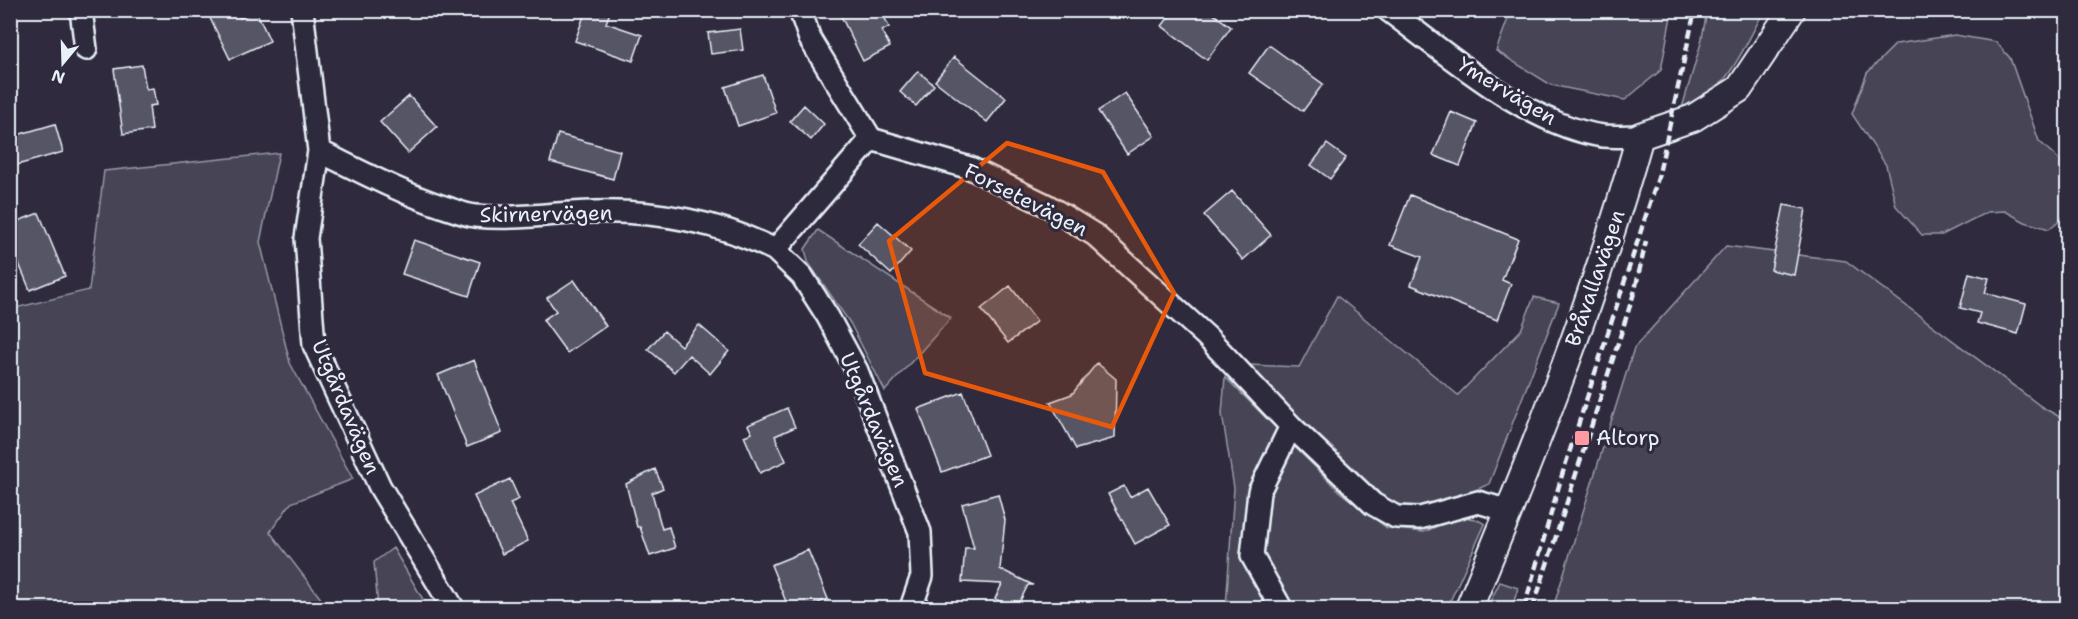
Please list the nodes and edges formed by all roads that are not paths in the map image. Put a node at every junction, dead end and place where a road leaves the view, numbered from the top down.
1 (81, 10) edge
2 (302, 10) edge
3 (800, 10) edge
4 (1388, 10) edge
5 (1792, 10) edge
6 (86, 50) dead end
7 (1640, 136) junction
8 (871, 138) junction
9 (319, 151) junction
10 (775, 250) junction
11 (1291, 426) junction
12 (1509, 511) junction
13 (453, 609) edge
14 (911, 609) edge
15 (1281, 609) edge
16 (1469, 609) edge

1 - 6 street
2 - 9 street
3 - 8 street
4 - 7 street, Ymervägen
5 - 7 street
7 - 12 street, Bråvallavägen
8 - 10 street
8 - 11 street, Forsetevägen
9 - 10 street, Skirnervägen
9 - 13 street, Utgårdavägen
10 - 14 street, Utgårdavägen
11 - 12 street, Forsetevägen
11 - 15 street
12 - 16 street, Bråvallavägen

